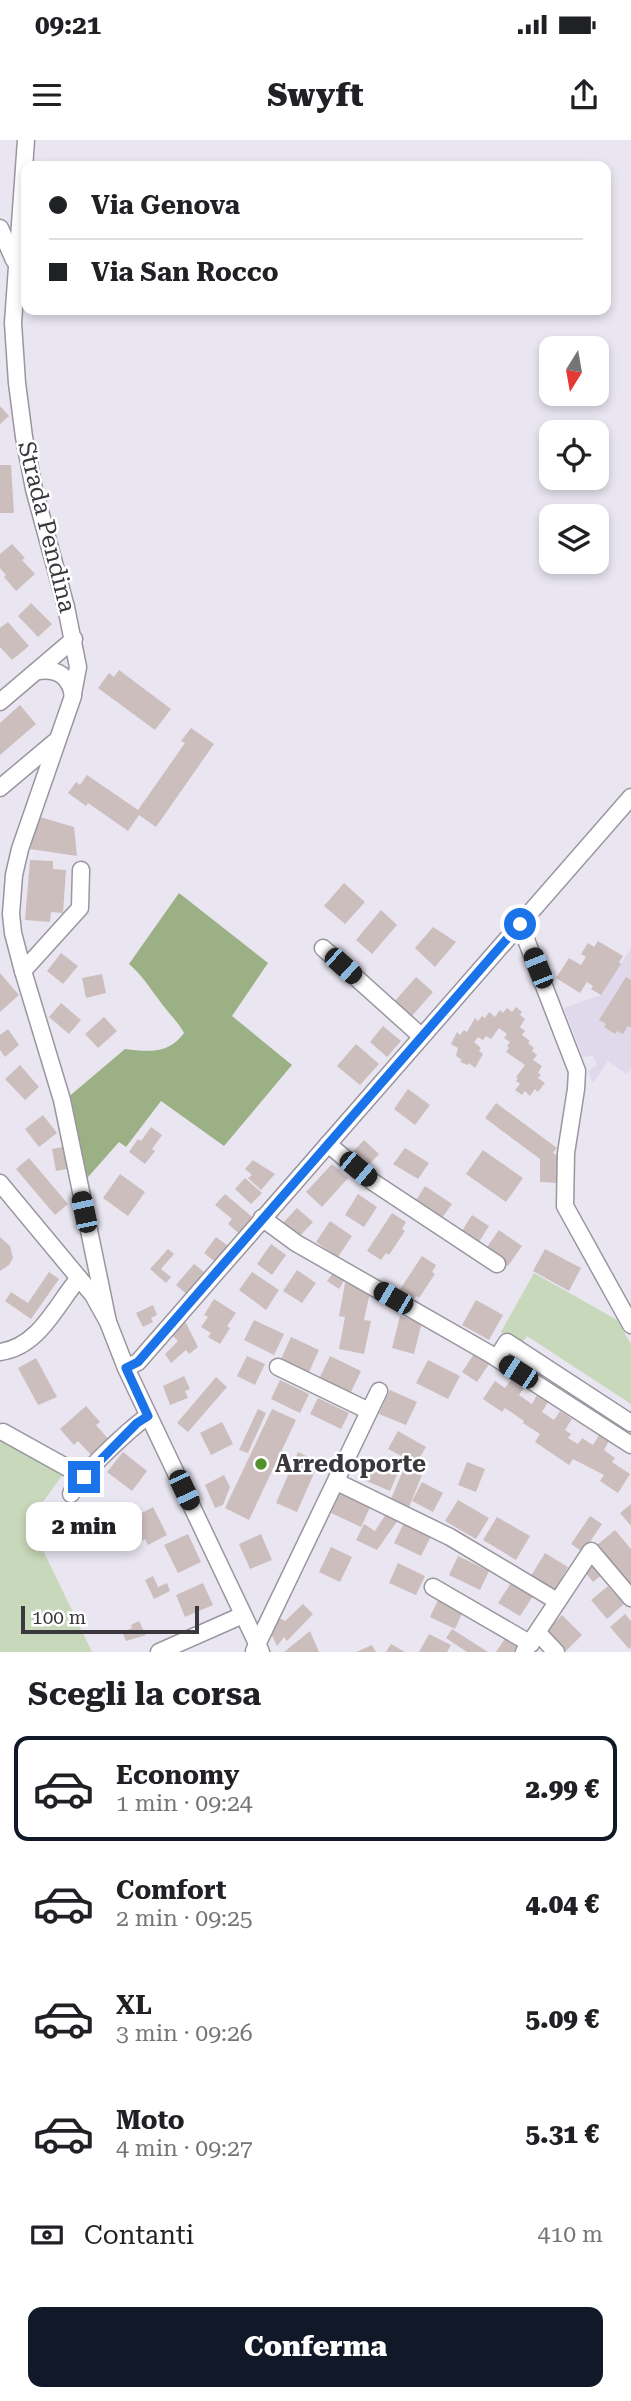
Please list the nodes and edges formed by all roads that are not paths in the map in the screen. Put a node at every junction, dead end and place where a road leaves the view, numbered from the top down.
1 (26, 140) edge
2 (24, 161) edge
3 (21, 202) edge
4 (0, 228) edge
5 (16, 265) junction
6 (74, 639) junction
7 (38, 671) junction
8 (3, 693) edge
9 (73, 696) junction
10 (58, 738) junction
11 (0, 788) edge
12 (631, 797) edge
13 (81, 870) dead end
14 (6, 909) edge
15 (520, 924) junction
16 (323, 948) dead end
17 (23, 971) junction
18 (421, 1037) junction
19 (328, 1144) junction
20 (0, 1182) edge
21 (262, 1218) junction
22 (497, 1264) dead end
23 (79, 1278) junction
24 (107, 1322) junction
25 (631, 1325) edge
26 (0, 1352) edge
27 (497, 1358) junction
28 (278, 1367) dead end
29 (126, 1368) junction
30 (379, 1391) dead end
31 (369, 1411) junction
32 (148, 1416) junction
33 (631, 1423) edge
34 (4, 1432) dead end
35 (630, 1442) edge
36 (84, 1477) junction
37 (337, 1482) junction
38 (71, 1494) dead end
39 (433, 1587) dead end
40 (631, 1598) edge
41 (557, 1601) junction
42 (243, 1615) junction
43 (531, 1643) edge
44 (257, 1649) edge
45 (159, 1652) edge
46 (556, 1652) edge

1 - 2 street, Strada Pendina
3 - 5 street, Strada Pendina
4 - 5 street
5 - 6 street, Strada Pendina
6 - 7 street
6 - 9 street, Strada Pendina
7 - 8 street
7 - 9 street
9 - 10 street, Strada Pendina
10 - 11 street
10 - 14 street, Strada Pendina
12 - 15 street
13 - 17 street
14 - 17 street, Strada Pendina
15 - 18 street
15 - 25 street
16 - 18 street
17 - 24 street, Strada Pendina
18 - 19 street
19 - 21 street
19 - 22 street
20 - 23 street
21 - 27 street
21 - 29 street
23 - 24 street
23 - 26 street
24 - 29 street
27 - 33 street
27 - 35 street
28 - 31 street
29 - 32 street
30 - 31 street
31 - 37 street
32 - 36 street
32 - 42 street
34 - 36 street
36 - 38 street
37 - 41 street
37 - 44 street
39 - 43 street
40 - 41 street
41 - 43 street
42 - 44 street
42 - 45 street
43 - 46 street

